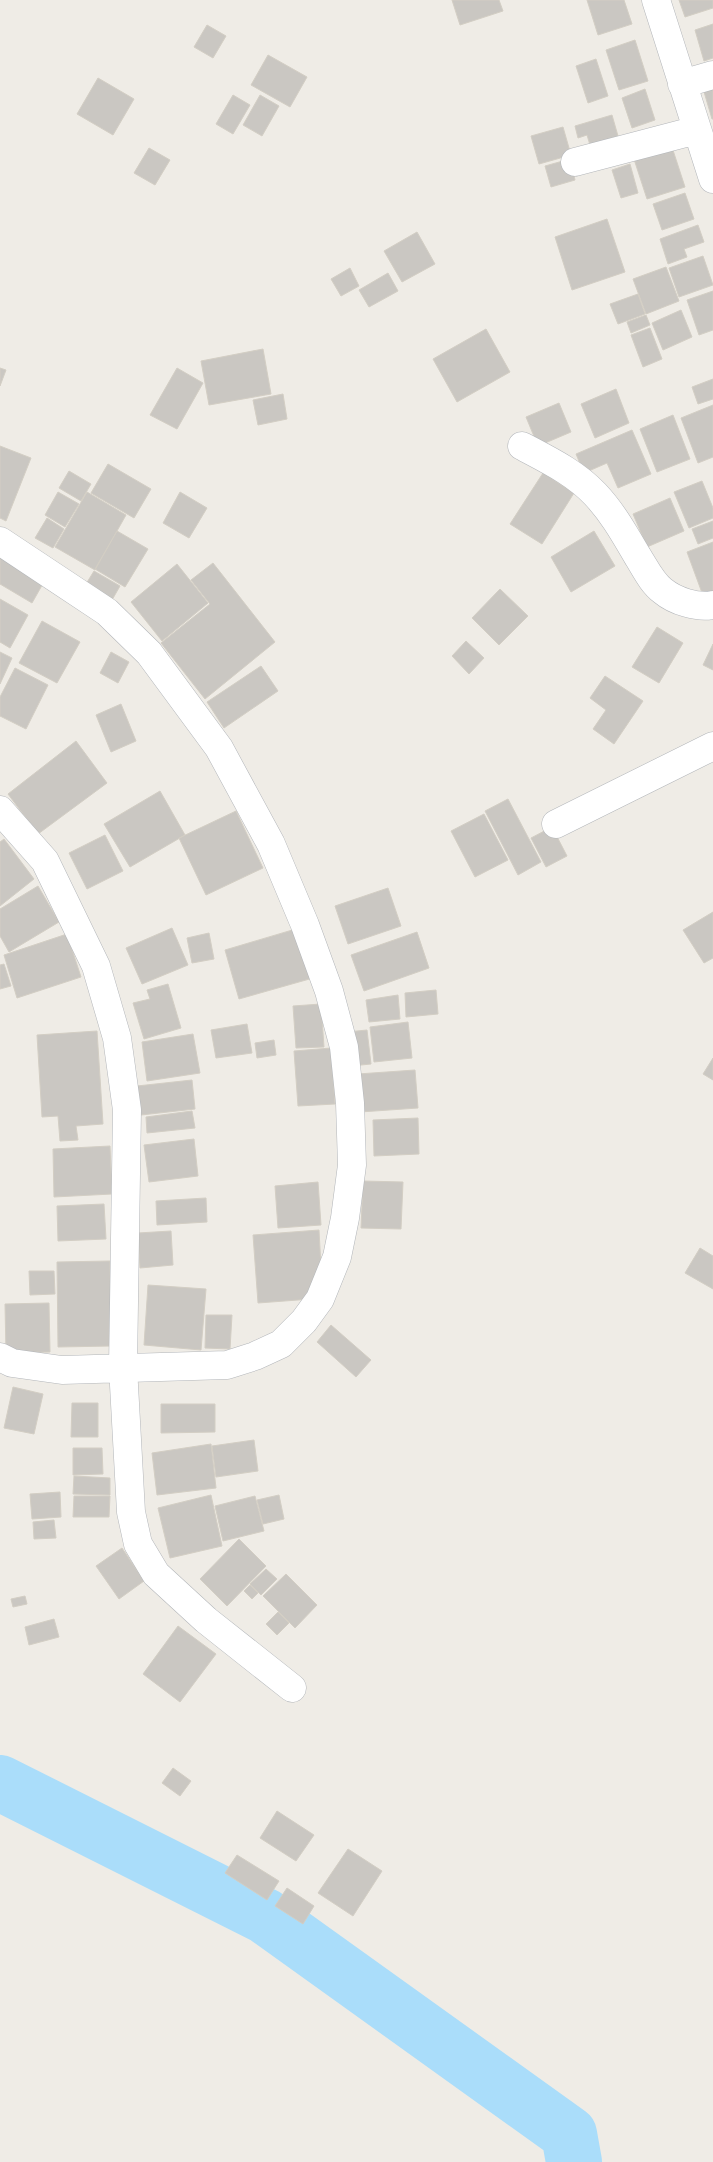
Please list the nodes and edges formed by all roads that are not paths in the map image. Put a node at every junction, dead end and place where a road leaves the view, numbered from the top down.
1 (656, 0) edge
2 (713, 75) edge
3 (682, 84) junction
4 (697, 130) junction
5 (575, 162) dead end
6 (713, 179) edge
7 (522, 446) dead end
8 (0, 541) edge
9 (713, 606) edge
10 (713, 746) edge
11 (0, 810) edge
12 (556, 824) dead end
13 (0, 1357) edge
14 (123, 1368) junction
15 (292, 1688) dead end

1 - 3 street
2 - 3 street
3 - 4 street
4 - 5 street
4 - 6 street
7 - 9 street
8 - 14 street
10 - 12 street
11 - 14 street
13 - 14 street
14 - 15 street

